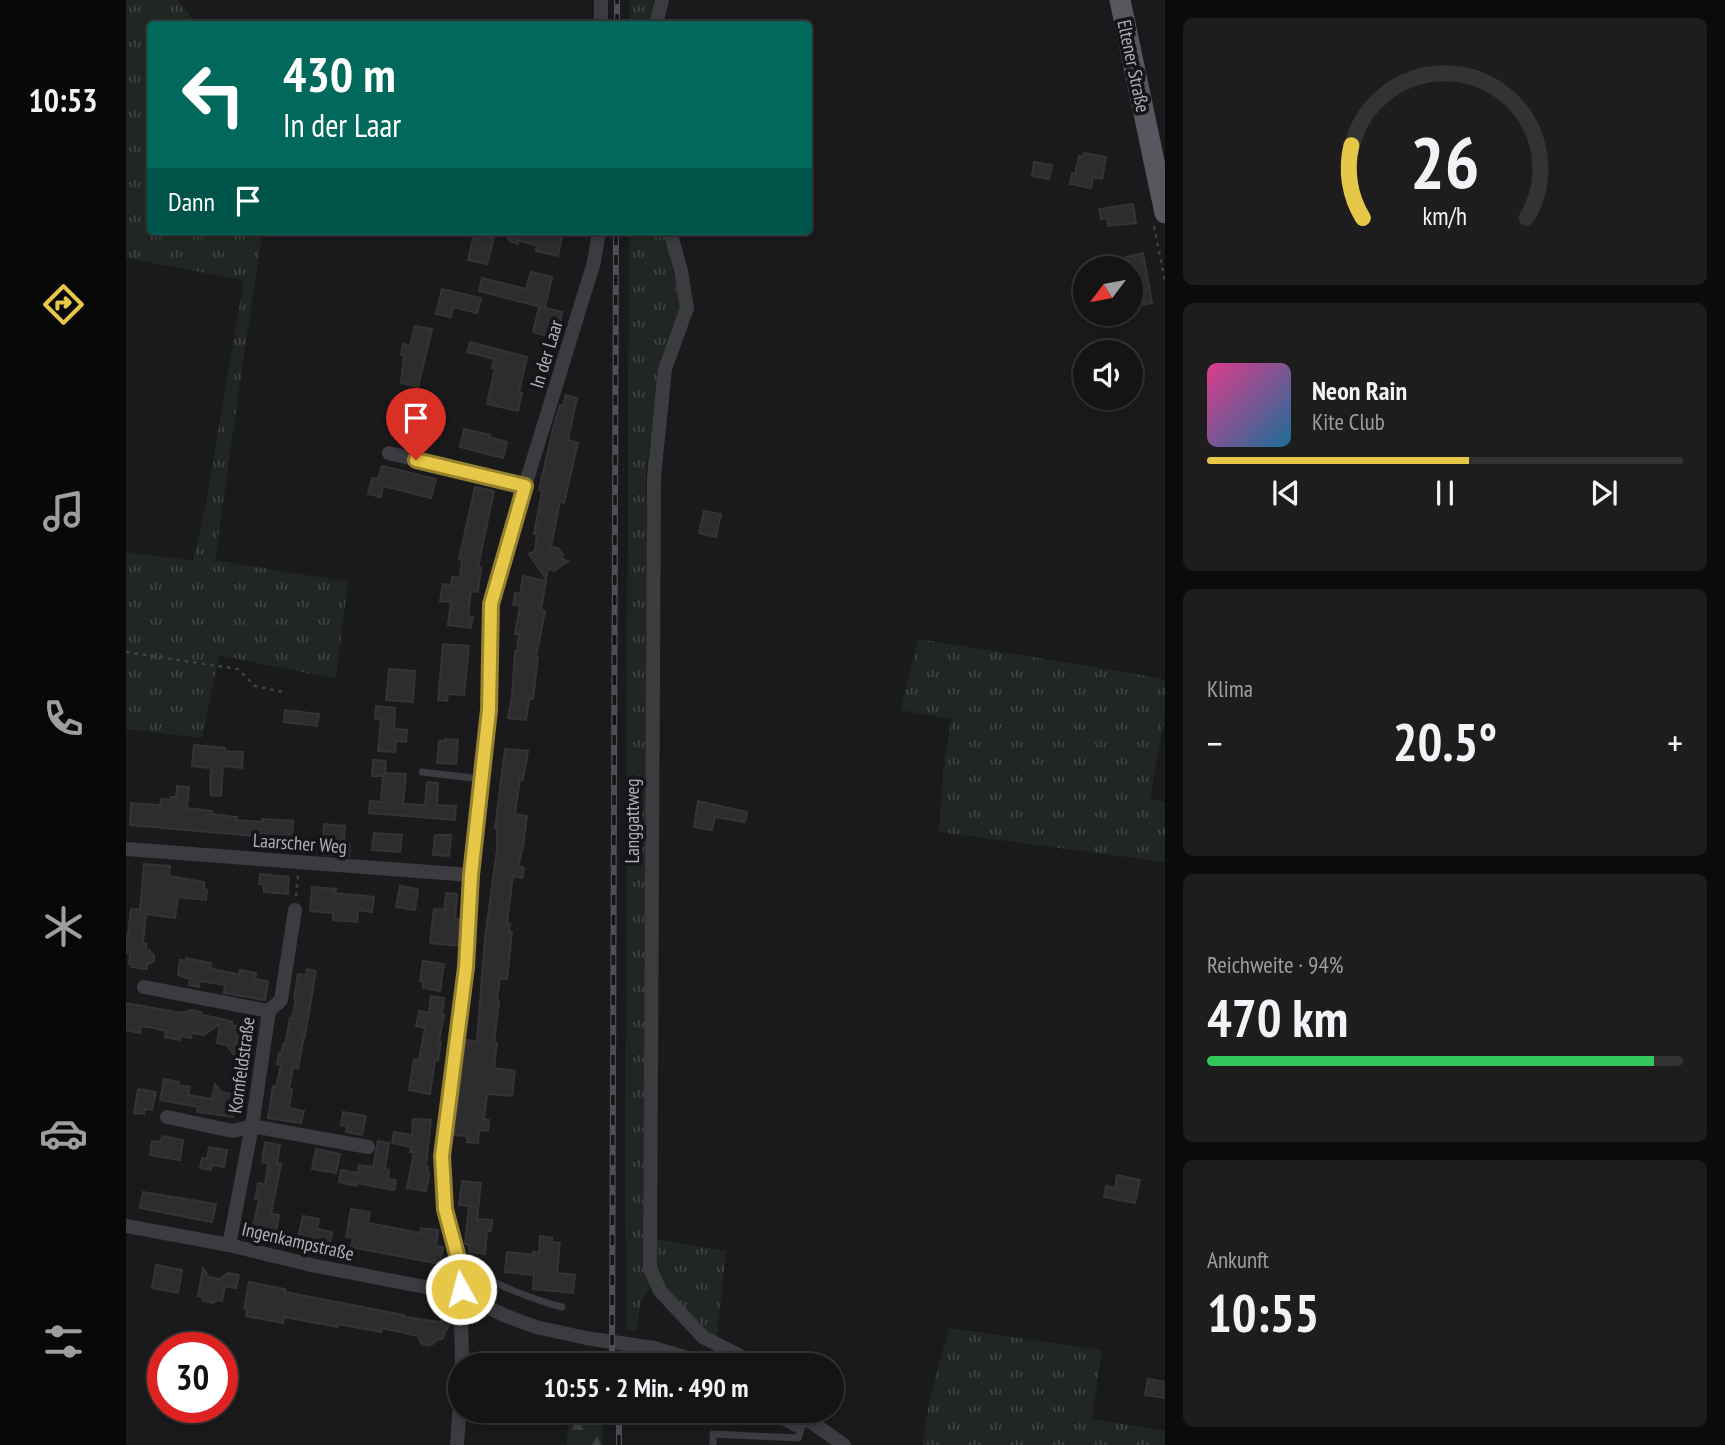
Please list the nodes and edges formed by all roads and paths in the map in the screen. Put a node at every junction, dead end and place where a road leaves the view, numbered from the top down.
1 (601, 0) edge
2 (662, 0) edge
3 (1120, 0) edge
4 (601, 21) edge
5 (657, 21) edge
6 (1165, 213) edge
7 (598, 235) edge
8 (671, 235) edge
9 (389, 453) dead end
10 (525, 486) junction
11 (126, 652) edge
12 (283, 692) dead end
13 (422, 772) dead end
14 (481, 779) junction
15 (126, 849) edge
16 (300, 863) junction
17 (471, 875) junction
18 (295, 910) joint
19 (144, 987) dead end
20 (269, 1011) junction
21 (167, 1117) dead end
22 (252, 1126) junction
23 (368, 1147) dead end
24 (126, 1226) edge
25 (229, 1245) junction
26 (460, 1266) junction
27 (461, 1294) junction
28 (562, 1307) dead end
29 (462, 1353) edge
30 (671, 1353) edge
31 (734, 1353) edge
32 (459, 1423) edge
33 (785, 1423) edge
34 (798, 1423) edge
35 (800, 1423) edge
36 (815, 1423) edge
37 (457, 1445) edge
38 (713, 1445) edge
39 (844, 1445) edge

1 - 4 street
2 - 5 street
3 - 6 main road, Eltener Straße
7 - 10 street, In der Laar
8 - 31 street, Langgattweg
9 - 10 street
10 - 14 street, In der Laar
11 - 12 path
13 - 14 lane
14 - 17 street, In der Laar
15 - 16 street, Laarscher Weg
16 - 17 street, Laarscher Weg
16 - 18 path
17 - 26 street, In der Laar
18 - 20 street
19 - 20 street, Kornfeldstraße
20 - 22 street, Kornfeldstraße
21 - 22 street, Kornfeldstraße
22 - 23 street, Kornfeldstraße
22 - 25 street, Kornfeldstraße
24 - 25 street, Ingenkampstraße
25 - 27 street, Ingenkampstraße
26 - 27 street, In der Laar
26 - 28 lane
27 - 29 street
27 - 30 street, Ingenkampstraße
32 - 37 street
33 - 34 lane
35 - 38 lane
36 - 39 street

